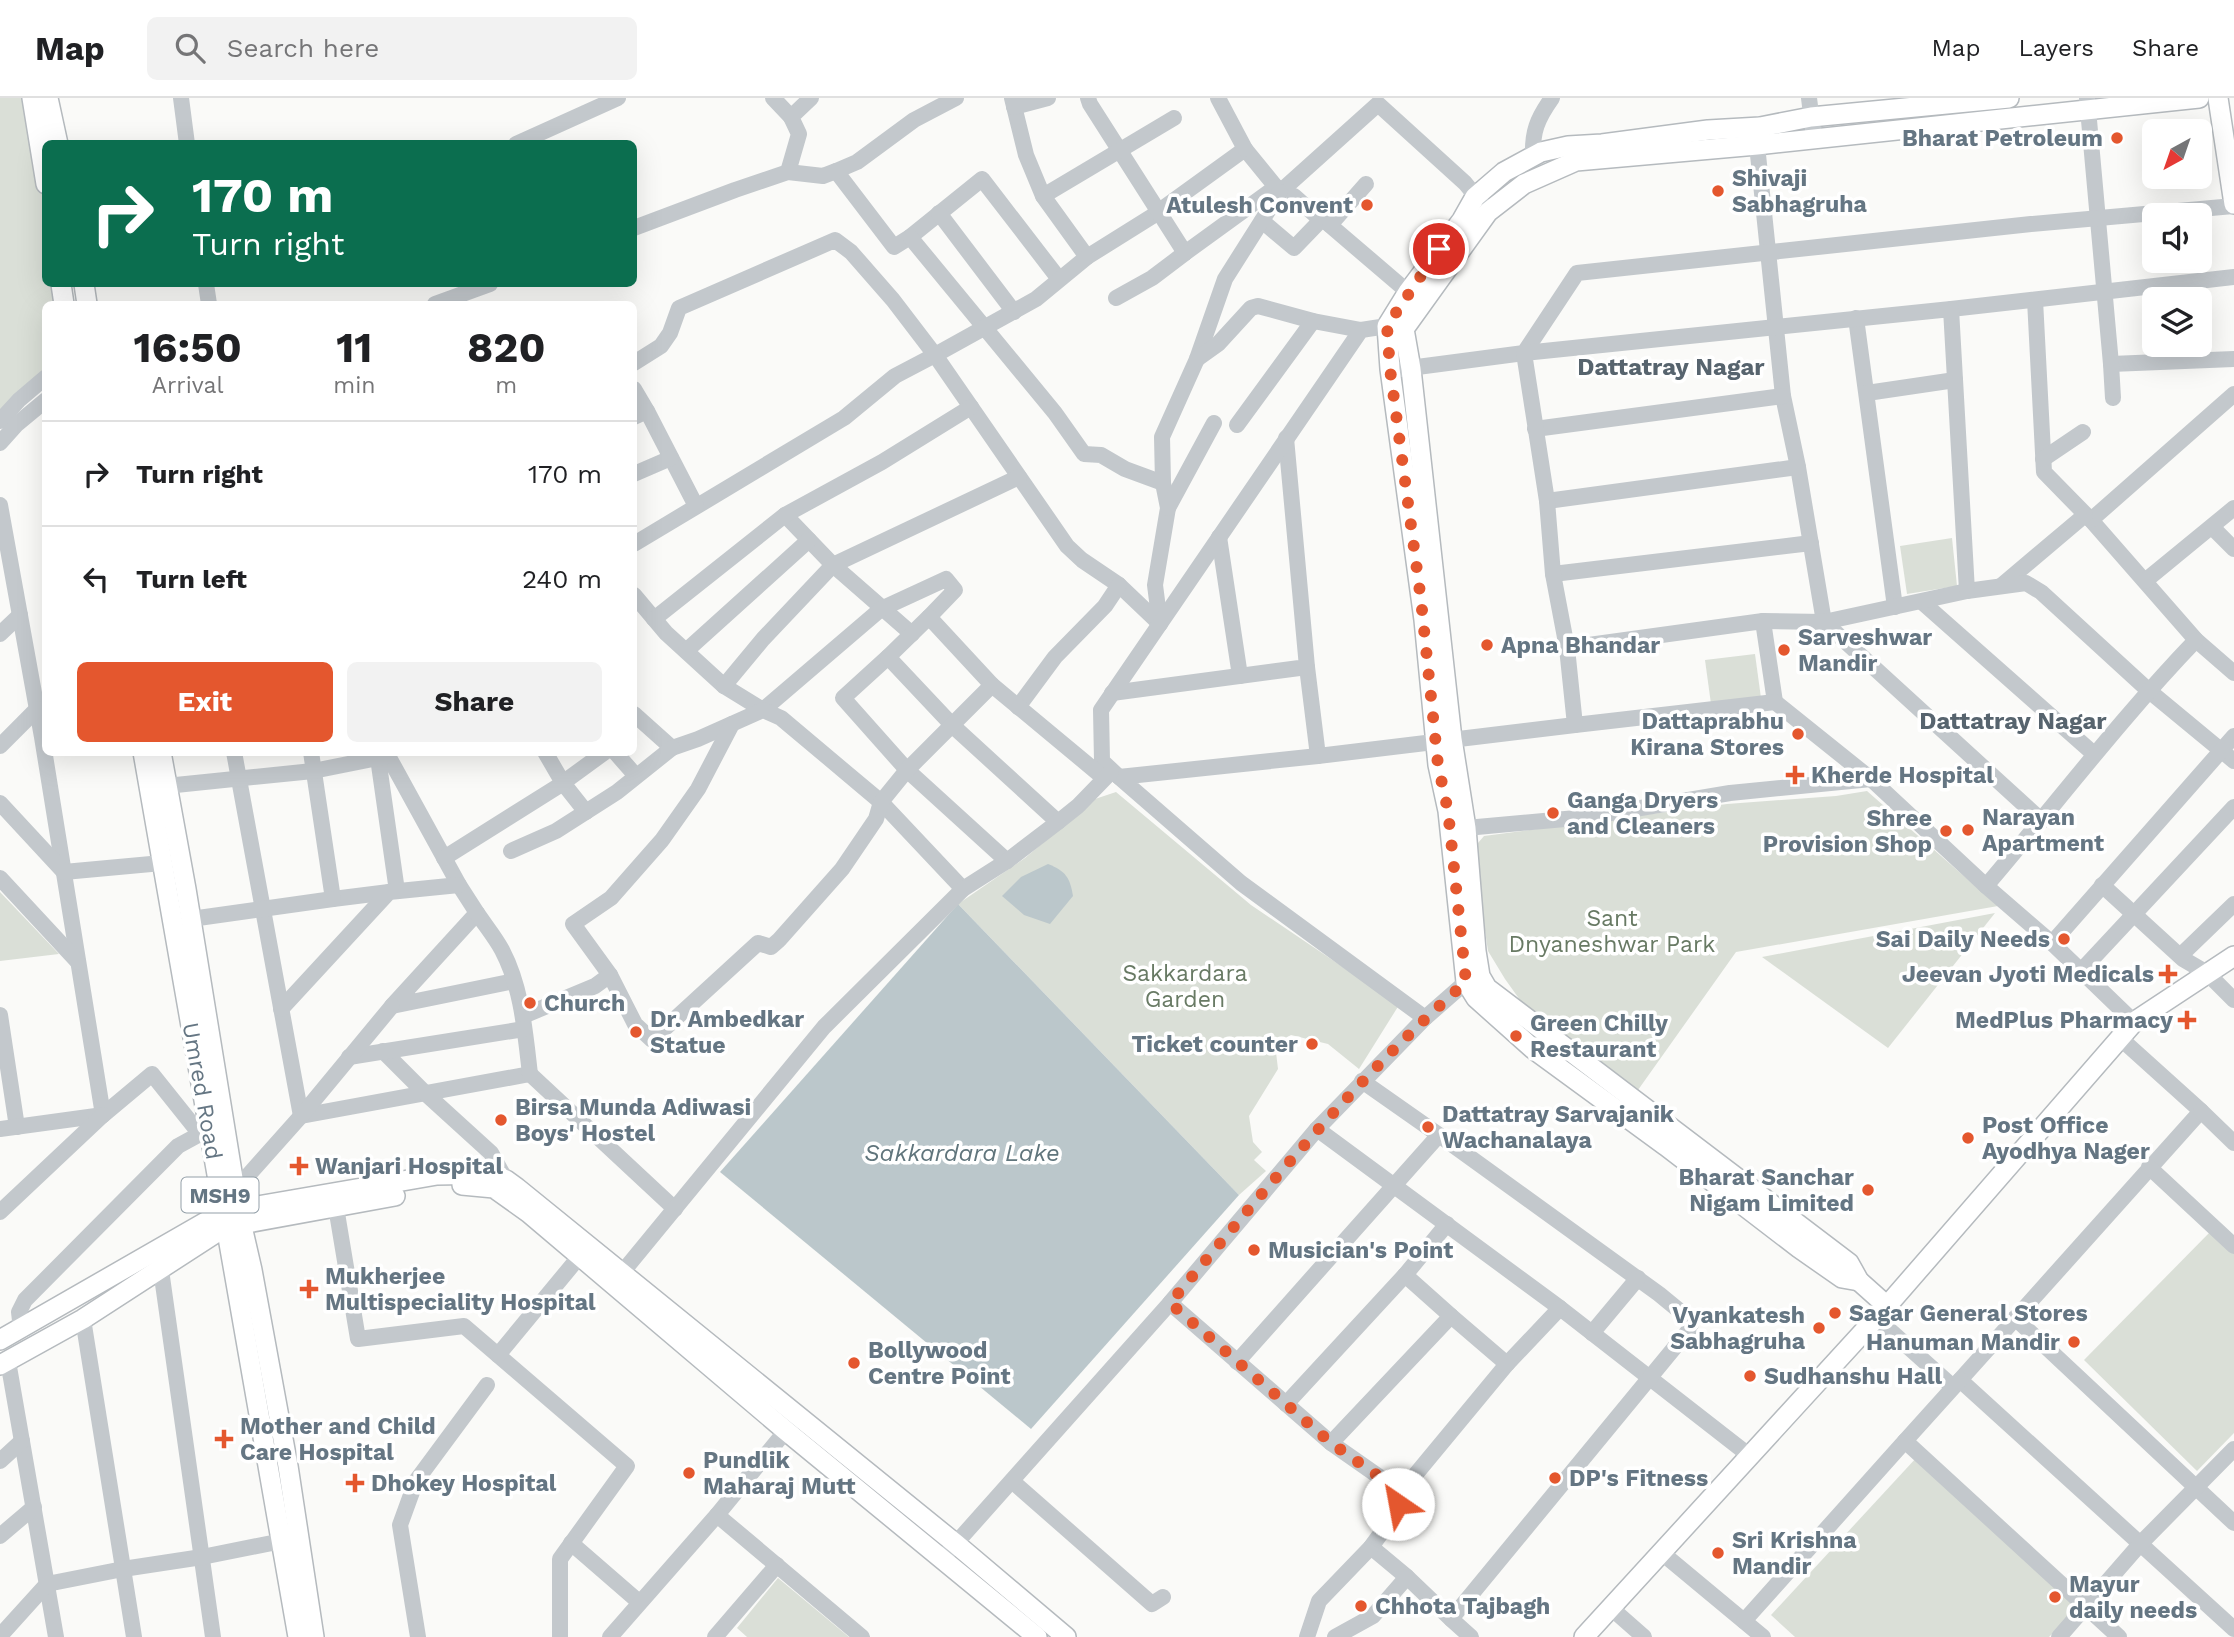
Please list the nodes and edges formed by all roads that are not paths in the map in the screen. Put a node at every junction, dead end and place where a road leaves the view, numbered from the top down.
1 (32, 98) edge
2 (48, 98) edge
3 (181, 98) edge
4 (618, 98) edge
5 (773, 98) edge
6 (811, 98) edge
7 (956, 98) edge
8 (1048, 98) edge
9 (1088, 98) edge
10 (1218, 98) edge
11 (1552, 98) edge
12 (2009, 98) edge
13 (2199, 98) edge
14 (2218, 98) edge
15 (1381, 101) edge
16 (1013, 102) edge
17 (2088, 104) edge
18 (1810, 107) edge
19 (791, 117) junction
20 (1174, 118) dead end
21 (1814, 138) junction
22 (57, 140) edge
23 (186, 140) edge
24 (525, 140) edge
25 (1757, 145) junction
26 (1119, 149) junction
27 (1245, 149) junction
28 (1533, 157) junction
29 (42, 159) edge
30 (836, 171) junction
31 (788, 172) junction
32 (1366, 184) dead end
33 (1283, 191) junction
34 (1043, 197) junction
35 (1482, 204) junction
36 (2234, 205) edge
37 (1157, 212) junction
38 (939, 213) junction
39 (2096, 218) junction
40 (1262, 221) junction
41 (1325, 223) junction
42 (637, 227) edge
43 (910, 237) junction
44 (1185, 253) junction
45 (1769, 253) junction
46 (1087, 257) junction
47 (2234, 277) edge
48 (1059, 279) junction
49 (482, 287) edge
50 (1408, 292) junction
51 (2104, 292) junction
52 (1116, 298) dead end
53 (2035, 300) junction
54 (443, 301) edge
55 (1951, 309) junction
56 (1014, 312) junction
57 (1856, 318) junction
58 (1312, 321) junction
59 (985, 326) junction
60 (1776, 326) junction
61 (1395, 327) junction
62 (1361, 330) junction
63 (1524, 354) junction
64 (935, 355) junction
65 (1197, 359) junction
66 (2234, 359) edge
67 (637, 361) edge
68 (2111, 364) junction
69 (1390, 369) junction
70 (1411, 369) junction
71 (42, 380) edge
72 (1955, 380) junction
73 (1867, 393) junction
74 (2234, 394) edge
75 (1783, 396) junction
76 (2113, 398) dead end
77 (42, 403) edge
78 (971, 407) junction
79 (640, 414) edge
80 (0, 421) edge
81 (1214, 423) dead end
82 (1237, 425) dead end
83 (1535, 429) junction
84 (2083, 432) dead end
85 (1286, 438) junction
86 (0, 443) edge
87 (671, 458) junction
88 (2043, 459) junction
89 (1798, 467) junction
90 (637, 473) edge
91 (1019, 477) junction
92 (1163, 483) junction
93 (1547, 501) junction
94 (0, 505) edge
95 (696, 506) junction
96 (1168, 508) junction
97 (2234, 508) edge
98 (785, 515) junction
99 (2088, 518) junction
100 (2212, 527) junction
101 (2, 529) edge
102 (1219, 537) junction
103 (809, 540) junction
104 (637, 542) edge
105 (1811, 543) junction
106 (2234, 549) edge
107 (833, 565) junction
108 (1553, 574) junction
109 (2145, 582) junction
110 (1119, 585) junction
111 (2000, 587) junction
112 (1967, 592) junction
113 (637, 599) edge
114 (1922, 602) junction
115 (1895, 607) junction
116 (881, 609) junction
117 (20, 615) junction
118 (929, 617) junction
119 (654, 619) junction
120 (1763, 621) junction
121 (1824, 622) junction
122 (1160, 624) junction
123 (0, 634) edge
124 (912, 634) junction
125 (2196, 640) junction
126 (1567, 648) junction
127 (686, 651) junction
128 (888, 657) junction
129 (1307, 667) junction
130 (2234, 673) edge
131 (1240, 676) junction
132 (992, 685) junction
133 (724, 686) junction
134 (40, 689) edge
135 (2148, 690) junction
136 (1112, 693) junction
137 (1775, 702) junction
138 (1018, 707) junction
139 (37, 709) junction
140 (762, 710) junction
141 (637, 717) edge
142 (732, 724) junction
143 (1575, 725) junction
144 (953, 726) junction
145 (2234, 736) edge
146 (42, 739) edge
147 (1444, 740) junction
148 (0, 746) edge
149 (672, 748) junction
150 (2220, 750) junction
151 (2094, 754) junction
152 (45, 756) edge
153 (144, 756) edge
154 (162, 756) edge
155 (234, 756) edge
156 (311, 756) edge
157 (380, 756) edge
158 (384, 756) edge
159 (385, 756) edge
160 (547, 756) edge
161 (600, 756) edge
162 (618, 756) edge
163 (1318, 756) junction
164 (2234, 761) edge
165 (313, 771) junction
166 (907, 771) junction
167 (1112, 775) junction
168 (636, 776) junction
169 (237, 779) junction
170 (1871, 779) junction
171 (563, 783) junction
172 (166, 786) junction
173 (881, 802) junction
174 (0, 803) edge
175 (2234, 807) edge
176 (586, 812) junction
177 (2042, 821) junction
178 (1058, 822) junction
179 (1465, 828) junction
180 (511, 851) dead end
181 (444, 858) junction
182 (1007, 861) junction
183 (162, 863) junction
184 (64, 873) junction
185 (0, 878) edge
186 (459, 885) junction
187 (2102, 885) junction
188 (1986, 887) junction
189 (963, 890) junction
190 (393, 892) junction
191 (1463, 892) junction
192 (333, 899) junction
193 (2234, 904) edge
194 (262, 909) junction
195 (477, 913) junction
196 (2134, 915) junction
197 (191, 919) junction
198 (2052, 943) junction
199 (2180, 956) junction
200 (2234, 956) edge
201 (78, 962) junction
202 (2080, 972) junction
203 (2207, 973) junction
204 (610, 975) junction
205 (1473, 979) junction
206 (514, 981) junction
207 (2234, 1000) edge
208 (392, 1006) junction
209 (281, 1009) junction
210 (0, 1015) edge
211 (1424, 1018) junction
212 (2134, 1021) junction
213 (524, 1023) junction
214 (2120, 1038) junction
215 (383, 1051) junction
216 (349, 1057) junction
217 (530, 1074) junction
218 (1362, 1081) junction
219 (425, 1093) junction
220 (2201, 1111) junction
221 (103, 1115) junction
222 (301, 1116) junction
223 (18, 1127) junction
224 (0, 1129) edge
225 (1317, 1129) junction
226 (212, 1132) junction
227 (1439, 1135) junction
228 (2234, 1143) edge
229 (2149, 1167) junction
230 (506, 1180) junction
231 (1394, 1185) junction
232 (228, 1190) junction
233 (336, 1207) junction
234 (675, 1209) junction
235 (0, 1212) edge
236 (232, 1218) junction
237 (1447, 1224) junction
238 (2234, 1246) edge
239 (579, 1257) junction
240 (161, 1270) junction
241 (1405, 1275) junction
242 (617, 1278) junction
243 (1637, 1278) junction
244 (1170, 1303) junction
245 (1560, 1308) junction
246 (1881, 1312) junction
247 (1451, 1316) junction
248 (2015, 1318) junction
249 (83, 1320) junction
250 (21, 1329) junction
251 (1592, 1333) junction
252 (0, 1339) edge
253 (498, 1354) junction
254 (1237, 1362) junction
255 (4, 1363) edge
256 (1507, 1364) junction
257 (1651, 1378) junction
258 (1956, 1383) junction
259 (487, 1385) dead end
260 (1286, 1404) junction
261 (791, 1423) junction
262 (22, 1441) junction
263 (1905, 1441) junction
264 (1331, 1443) junction
265 (2234, 1448) edge
266 (1750, 1456) junction
267 (0, 1461) edge
268 (1012, 1481) junction
269 (2196, 1487) junction
270 (1401, 1492) junction
271 (34, 1507) junction
272 (717, 1515) junction
273 (2234, 1523) edge
274 (0, 1535) edge
275 (290, 1539) junction
276 (2141, 1543) junction
277 (571, 1544) junction
278 (1371, 1547) junction
279 (949, 1552) junction
280 (1662, 1553) junction
281 (202, 1557) junction
282 (777, 1565) junction
283 (123, 1569) junction
284 (1407, 1577) junction
285 (47, 1584) junction
286 (1163, 1597) dead end
287 (639, 1602) junction
288 (2085, 1607) junction
289 (1611, 1608) junction
290 (1451, 1619) junction
291 (1744, 1621) junction
292 (2234, 1629) edge
293 (726, 1633) edge
294 (0, 1636) edge
295 (56, 1637) edge
296 (134, 1637) edge
297 (213, 1637) edge
298 (298, 1637) edge
299 (314, 1637) edge
300 (418, 1637) edge
301 (560, 1637) edge
302 (610, 1637) edge
303 (862, 1637) edge
304 (1037, 1637) edge
305 (1066, 1637) edge
306 (1307, 1637) edge
307 (1335, 1637) edge
308 (1471, 1637) edge
309 (1584, 1637) edge
310 (1644, 1637) edge
311 (1763, 1637) edge
312 (2059, 1637) edge
313 (2119, 1637) edge

1 - 29 main road
2 - 22 main road
3 - 23 street
4 - 24 street
5 - 19 street
6 - 19 street
7 - 30 street
8 - 16 street
9 - 26 street
10 - 27 street
11 - 28 street
12 - 18 main road
13 - 17 main road
14 - 36 main road
15 - 33 street
15 - 35 street
16 - 34 street
17 - 21 main road
17 - 39 street
18 - 21 street
18 - 28 main road
19 - 31 street
20 - 26 street
21 - 25 main road
25 - 35 main road
25 - 45 street
26 - 34 street
26 - 37 street
27 - 33 street
27 - 37 street
28 - 35 main road
30 - 31 street
30 - 43 street
31 - 42 street
32 - 41 street
33 - 40 street
33 - 41 street
33 - 44 street
34 - 46 street
35 - 50 main road
35 - 61 main road
36 - 39 street
37 - 44 street
37 - 46 street
38 - 43 street
38 - 48 street
38 - 56 street
39 - 45 street
39 - 51 street
40 - 41 street
40 - 65 street
41 - 50 street
43 - 59 street
44 - 52 street
45 - 60 street
45 - 63 street
46 - 48 street
47 - 51 street
48 - 56 street
49 - 54 street
50 - 61 main road
51 - 53 street
51 - 68 street
53 - 55 street
53 - 88 street
55 - 57 street
55 - 72 street
56 - 59 street
57 - 60 street
57 - 73 street
58 - 62 street
58 - 65 street
58 - 82 street
59 - 64 street
59 - 92 street
60 - 63 street
60 - 75 street
61 - 62 street
61 - 69 main road
61 - 70 main road
62 - 85 street
63 - 70 street
63 - 83 street
64 - 67 street
64 - 78 street
64 - 95 street
65 - 92 street
66 - 68 street
68 - 76 street
69 - 70 street
69 - 147 main road
70 - 147 main road
71 - 80 street
72 - 73 street
72 - 112 street
73 - 115 street
74 - 99 street
75 - 83 street
75 - 89 street
77 - 86 street
78 - 91 street
78 - 98 street
79 - 87 street
81 - 96 street
83 - 93 street
84 - 88 street
85 - 102 street
85 - 129 street
87 - 90 street
87 - 95 street
88 - 99 street
89 - 93 street
89 - 105 street
91 - 107 street
91 - 110 street
92 - 96 street
93 - 108 street
94 - 101 street
95 - 104 street
96 - 122 street
97 - 100 street
98 - 103 street
98 - 119 street
99 - 109 street
99 - 111 street
100 - 106 street
100 - 109 street
101 - 117 street
102 - 122 street
102 - 131 street
103 - 107 street
103 - 127 street
105 - 108 street
105 - 121 street
107 - 116 street
107 - 133 street
108 - 126 street
109 - 125 street
110 - 122 street
110 - 138 street
111 - 112 street
111 - 135 street
112 - 114 street
113 - 119 street
114 - 115 street
114 - 151 street
115 - 121 street
116 - 118 street
116 - 124 street
116 - 140 street
117 - 123 street
117 - 134 street
118 - 124 street
118 - 132 street
119 - 127 street
120 - 121 street
120 - 126 street
120 - 137 street
121 - 177 street
122 - 136 street
124 - 128 street
125 - 130 street
125 - 135 street
126 - 143 street
127 - 133 street
128 - 144 street
128 - 166 street
129 - 131 street
129 - 163 street
131 - 136 street
132 - 138 street
132 - 144 street
133 - 140 street
134 - 139 street
135 - 150 street
135 - 151 street
136 - 167 street
137 - 143 street
137 - 170 street
138 - 167 street
139 - 146 street
139 - 148 street
140 - 142 street
140 - 173 street
141 - 149 street
142 - 149 street
142 - 204 street
143 - 147 street
144 - 166 street
144 - 178 street
145 - 150 street
147 - 163 street
147 - 179 main road
147 - 191 main road
149 - 168 street
150 - 164 street
150 - 187 street
151 - 177 street
152 - 184 street
153 - 183 main road, Umred Road / MSH9
154 - 172 main road
155 - 169 street
156 - 165 street
157 - 165 street
158 - 190 street
159 - 181 street
160 - 171 street
161 - 171 street
162 - 168 street
163 - 167 street
165 - 169 street
165 - 192 street
166 - 173 street
166 - 182 street
167 - 178 street
167 - 211 street
168 - 176 street
169 - 172 street
169 - 194 street
170 - 179 street
170 - 188 street
171 - 176 street
171 - 181 street
172 - 197 main road
173 - 189 street
173 - 204 street
174 - 184 street
175 - 196 street
176 - 180 street
177 - 188 street
178 - 182 street
179 - 191 main road
181 - 186 street
182 - 189 street
183 - 184 street
183 - 226 main road, Umred Road / MSH9
184 - 201 street
185 - 201 street
186 - 190 street
186 - 195 street
187 - 196 street
187 - 198 street
188 - 198 street
189 - 234 street
190 - 192 street
190 - 209 street
191 - 205 main road
192 - 194 street
193 - 199 street
194 - 197 street
194 - 209 street
195 - 206 street
195 - 208 street
196 - 199 street
196 - 202 street
197 - 226 main road
198 - 202 street
199 - 203 street
200 - 203 main road
201 - 221 street
202 - 212 street
203 - 207 street
203 - 212 main road
204 - 213 street
205 - 211 street
205 - 246 main road
206 - 208 street
206 - 213 street
208 - 216 street
209 - 222 street
210 - 223 street
211 - 218 street
212 - 214 main road
213 - 215 street
213 - 217 street
214 - 220 street
214 - 246 main road
215 - 216 street
215 - 219 street
216 - 222 street
217 - 219 street
217 - 234 street
218 - 225 street
218 - 227 street
219 - 222 street
219 - 230 street
220 - 228 street
220 - 229 street
221 - 223 street
221 - 226 street
221 - 235 street
222 - 232 street
223 - 224 street
225 - 231 street
225 - 244 street
226 - 232 main road, Umred Road / MSH9
226 - 250 street
227 - 231 street
227 - 243 street
229 - 238 street
229 - 248 street
230 - 236 main road
230 - 242 main road
231 - 237 street
231 - 254 street
232 - 236 main road, Umred Road / MSH9
233 - 236 main road
233 - 239 main road
233 - 253 street
234 - 242 street
236 - 240 main road
236 - 250 main road
236 - 275 main road, Umred Road / MSH9
237 - 241 street
237 - 245 street
239 - 242 main road
239 - 253 street
240 - 249 main road
240 - 281 street
241 - 247 street
241 - 260 street
242 - 261 main road
243 - 251 street
243 - 257 street
244 - 254 street
244 - 268 street
245 - 251 street
245 - 256 street
246 - 258 street
246 - 266 main road
247 - 256 street
247 - 264 street
248 - 258 street
248 - 269 street
249 - 255 main road
249 - 283 street
250 - 252 main road
251 - 257 street
253 - 277 street
254 - 260 street
255 - 262 street
256 - 270 street
257 - 266 street
257 - 290 street
258 - 263 street
258 - 276 street
259 - 300 street
260 - 264 street
261 - 272 street
261 - 279 main road
262 - 267 street
262 - 271 street
263 - 288 street
263 - 291 street
264 - 270 street
265 - 269 street
266 - 280 main road
268 - 279 street
268 - 286 street
269 - 273 street
269 - 276 street
270 - 278 street
271 - 274 street
271 - 285 street
272 - 282 street
272 - 287 street
275 - 281 street
275 - 298 main road, Umred Road / MSH9
275 - 299 main road
276 - 288 street
276 - 292 street
277 - 287 street
277 - 301 street
278 - 284 street
278 - 306 street
279 - 304 main road
279 - 305 main road
280 - 289 main road
280 - 291 street
281 - 283 street
281 - 297 street
282 - 293 street
282 - 303 street
283 - 285 street
283 - 296 street
284 - 290 street
284 - 307 street
285 - 294 street
285 - 295 street
287 - 302 street
288 - 312 street
288 - 313 street
289 - 309 main road
289 - 310 street
290 - 308 street
291 - 311 street

